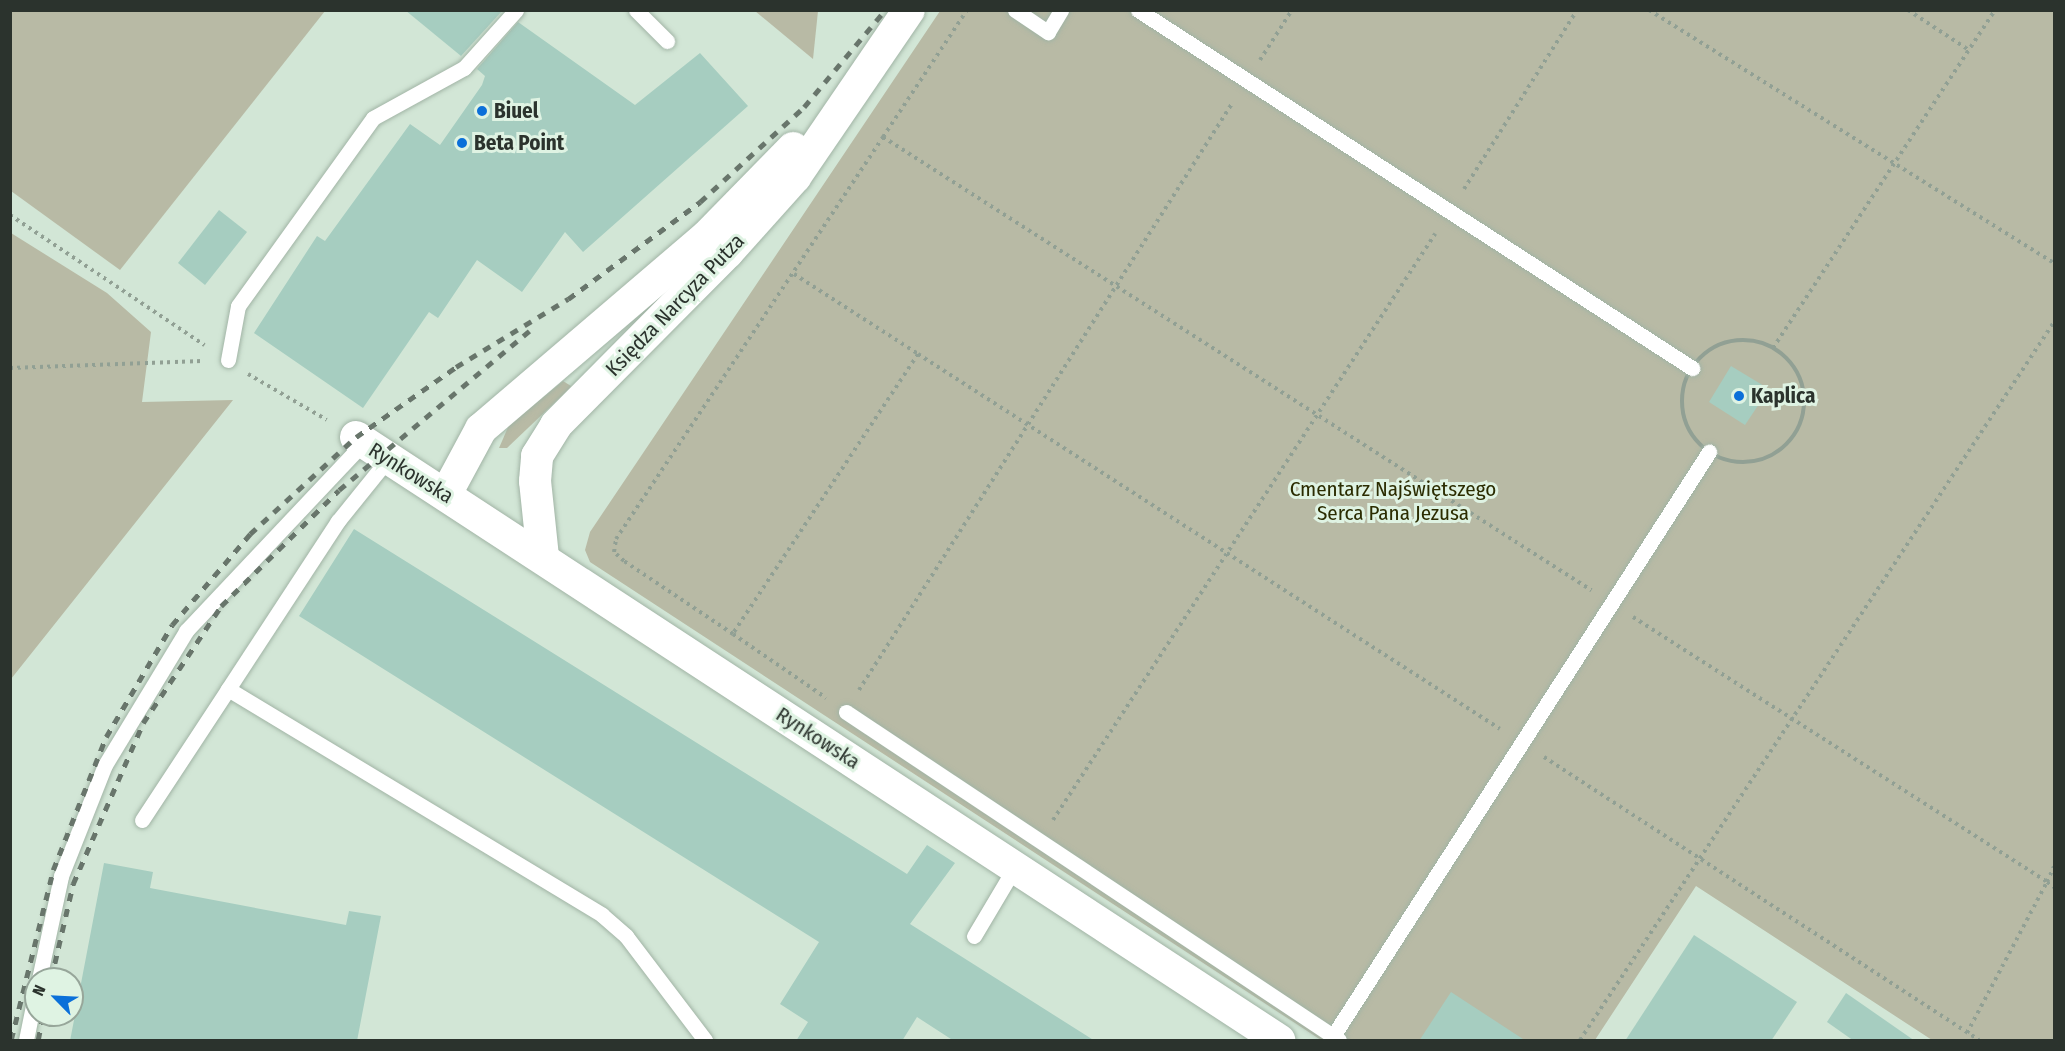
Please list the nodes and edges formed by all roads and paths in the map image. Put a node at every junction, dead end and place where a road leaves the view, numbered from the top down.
1 (516, 10) edge
2 (636, 10) edge
3 (909, 10) edge
4 (967, 10) edge
5 (1015, 10) edge
6 (1061, 10) edge
7 (1138, 10) edge
8 (1292, 10) edge
9 (1577, 10) edge
10 (1649, 10) edge
11 (1908, 10) edge
12 (1995, 10) edge
13 (668, 41) dead end
14 (1969, 50) junction
15 (867, 68) junction
16 (1247, 81) junction
17 (883, 137) junction
18 (1895, 162) junction
19 (1450, 212) junction
20 (10, 215) edge
21 (2055, 263) edge
22 (794, 274) junction
23 (105, 278) dead end
24 (1114, 286) junction
25 (2055, 322) edge
26 (1773, 348) junction
27 (918, 354) junction
28 (228, 360) joint
29 (10, 368) edge
30 (1692, 368) junction
31 (1319, 416) junction
32 (1029, 425) junction
33 (369, 446) junction
34 (1709, 452) junction
35 (446, 494) junction
36 (1229, 553) junction
37 (543, 557) junction
38 (1610, 602) junction
39 (733, 634) junction
40 (228, 689) junction
41 (846, 712) junction
42 (1794, 720) junction
43 (1521, 742) junction
44 (142, 820) dead end
45 (1039, 841) junction
46 (1701, 857) junction
47 (2055, 866) edge
48 (1015, 867) junction
49 (2046, 882) junction
50 (2055, 887) edge
51 (974, 936) dead end
52 (42, 967) edge
53 (1967, 1033) junction
54 (1264, 1037) edge
55 (1336, 1039) edge
56 (705, 1041) edge
57 (1580, 1041) edge
58 (1979, 1041) edge

1 - 28 lane
2 - 13 lane
3 - 15 street, Księdza Narcyza Putza
4 - 17 path
5 - 6 lane
7 - 16 lane
8 - 16 path
9 - 19 path
10 - 18 path
11 - 14 path
12 - 14 path
14 - 18 path
15 - 35 street, Księdza Narcyza Putza
15 - 37 street, Księdza Narcyza Putza
16 - 19 lane
16 - 24 path
17 - 22 path
17 - 24 path
18 - 21 path
18 - 26 path
19 - 30 lane
19 - 31 path
20 - 23 path
22 - 27 path
22 - 39 path
24 - 31 path
24 - 32 path
25 - 42 path
26 - 30 path
26 - 34 path
27 - 32 path
27 - 39 path
28 - 29 path
30 - 34 path
31 - 36 path
31 - 38 path
32 - 36 path
32 - 41 path
33 - 35 street, Rynkowska
33 - 40 lane
33 - 52 lane
34 - 38 lane
35 - 37 street, Rynkowska
36 - 43 path
36 - 45 path
37 - 48 street, Rynkowska
38 - 42 path
38 - 43 lane
39 - 41 path
40 - 44 lane
40 - 56 lane
41 - 45 lane
42 - 46 path
42 - 49 path
43 - 46 path
43 - 55 lane
45 - 55 lane
46 - 53 path
46 - 57 path
47 - 49 path
48 - 51 lane
48 - 54 street, Rynkowska
49 - 50 path
49 - 53 path
53 - 58 path

